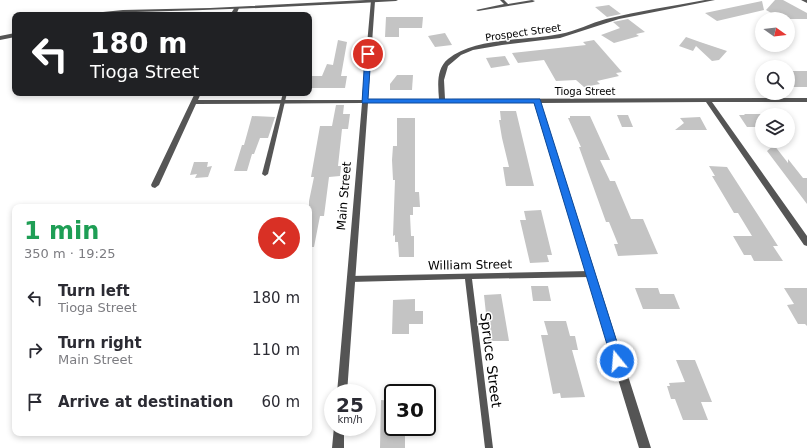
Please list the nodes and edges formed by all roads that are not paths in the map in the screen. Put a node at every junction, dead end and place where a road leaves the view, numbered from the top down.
1 (396, 0) edge
2 (502, 0) edge
3 (713, 0) edge
4 (803, 0) edge
5 (372, 1) junction
6 (533, 1) edge
7 (807, 2) edge
8 (508, 5) junction
9 (237, 8) junction
10 (478, 10) dead end
11 (115, 12) edge
12 (235, 12) edge
13 (12, 36) edge
14 (0, 38) edge
15 (197, 96) edge
16 (285, 96) edge
17 (807, 100) edge
18 (283, 101) junction
19 (365, 101) junction
20 (442, 101) junction
21 (537, 101) junction
22 (708, 101) junction
23 (194, 102) junction
24 (265, 174) dead end
25 (155, 185) dead end
26 (807, 243) edge
27 (590, 274) junction
28 (468, 276) junction
29 (350, 278) junction
30 (343, 384) edge
31 (339, 436) edge
32 (338, 448) edge
33 (489, 448) edge
34 (645, 448) edge

1 - 5 street
2 - 8 lane
3 - 20 street, Prospect Street
4 - 7 street
5 - 9 street
5 - 19 street, Main Street
6 - 8 lane
8 - 10 lane
9 - 11 street
9 - 12 street
13 - 14 street
15 - 23 street
16 - 18 lane
17 - 22 street, Tioga Street
18 - 19 street, Tioga Street
18 - 23 street, Tioga Street
18 - 24 lane
19 - 20 street, Tioga Street
19 - 29 street, Main Street
20 - 21 street, Tioga Street
21 - 22 street, Tioga Street
21 - 27 street
22 - 26 street
23 - 25 street
27 - 28 lane, William Street
27 - 34 street
28 - 29 lane, William Street
28 - 33 lane, Spruce Street
29 - 30 street, Main Street
31 - 32 street

